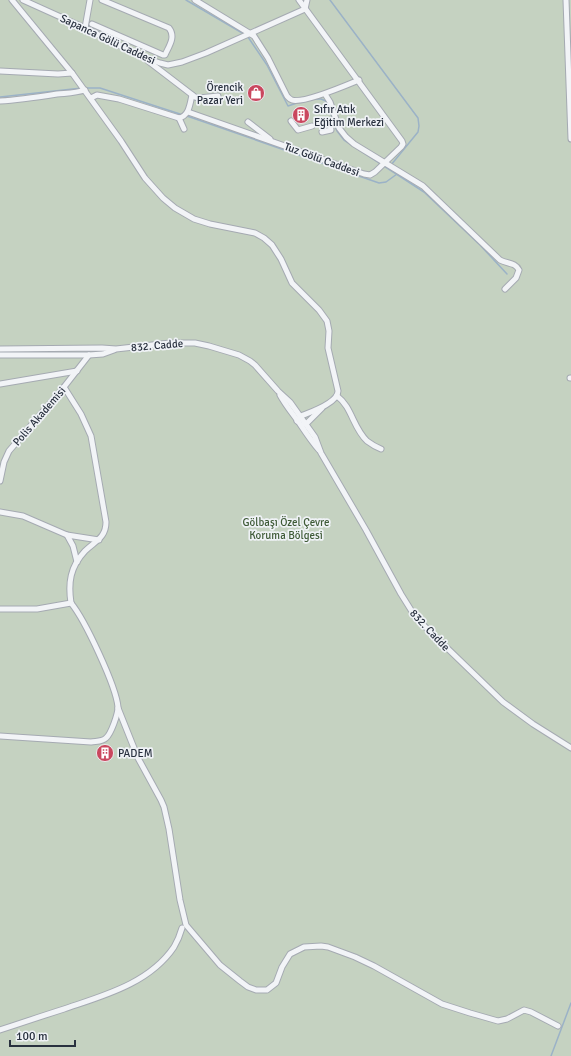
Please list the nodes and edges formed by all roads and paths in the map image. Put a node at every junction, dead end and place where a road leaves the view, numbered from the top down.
1 (12, 0) edge
2 (23, 0) edge
3 (90, 0) edge
4 (102, 0) edge
5 (195, 0) edge
6 (299, 0) edge
7 (306, 0) edge
8 (566, 0) edge
9 (306, 8) junction
10 (92, 24) dead end
11 (85, 28) junction
12 (248, 35) junction
13 (126, 39) junction
14 (122, 47) junction
15 (144, 58) junction
16 (0, 71) edge
17 (72, 73) junction
18 (359, 80) junction
19 (85, 90) junction
20 (325, 94) junction
21 (192, 95) junction
22 (218, 96) dead end
23 (91, 98) junction
24 (0, 101) edge
25 (184, 115) junction
26 (291, 121) dead end
27 (248, 122) dead end
28 (330, 122) dead end
29 (312, 126) dead end
30 (184, 129) dead end
31 (322, 132) dead end
32 (571, 139) edge
33 (274, 142) junction
34 (386, 166) junction
35 (505, 289) dead end
36 (0, 349) edge
37 (116, 349) junction
38 (0, 355) edge
39 (89, 356) junction
40 (77, 371) junction
41 (0, 384) edge
42 (64, 387) junction
43 (338, 396) junction
44 (325, 405) junction
45 (301, 421) junction
46 (381, 449) dead end
47 (0, 481) edge
48 (0, 512) edge
49 (67, 535) junction
50 (99, 540) junction
51 (77, 562) junction
52 (71, 603) junction
53 (0, 610) edge
54 (118, 708) junction
55 (0, 736) edge
56 (571, 748) edge
57 (182, 928) dead end
58 (558, 1026) dead end
59 (0, 1030) edge

1 - 17 street
2 - 11 street, Sapanca Gölü Caddesi
3 - 11 street
4 - 13 street
5 - 12 street
6 - 9 street, Tuz Gölü Caddesi
7 - 9 street
8 - 32 street
9 - 12 street, Sapanca Gölü Caddesi
9 - 18 street, Tuz Gölü Caddesi
10 - 13 street
11 - 14 street, Sapanca Gölü Caddesi
12 - 15 street, Sapanca Gölü Caddesi
12 - 20 street
13 - 14 street
14 - 15 street, Sapanca Gölü Caddesi
15 - 21 street
16 - 17 street
17 - 19 street
18 - 20 street
18 - 34 street, Tuz Gölü Caddesi
19 - 23 street
19 - 24 street
20 - 34 street
21 - 22 street
21 - 25 street
23 - 25 street, Tuz Gölü Caddesi
23 - 43 street
25 - 30 street
25 - 33 street, Tuz Gölü Caddesi
26 - 29 street
27 - 33 street
28 - 31 street
33 - 34 street, Tuz Gölü Caddesi
34 - 35 street
36 - 37 street, 832. Cadde
37 - 39 street, 832. Cadde
37 - 45 street, 832. Cadde
38 - 39 street, 832. Cadde
39 - 40 street, Polis Akademisi
40 - 41 street
40 - 42 street, Polis Akademisi
42 - 47 street, Polis Akademisi
42 - 50 street
43 - 44 street
43 - 46 street
44 - 45 street
44 - 45 street
45 - 56 street, 832. Cadde
48 - 49 street
49 - 50 street
49 - 51 street
50 - 51 street
51 - 52 street
52 - 53 street
52 - 54 street
54 - 55 street
54 - 58 street
57 - 59 street

